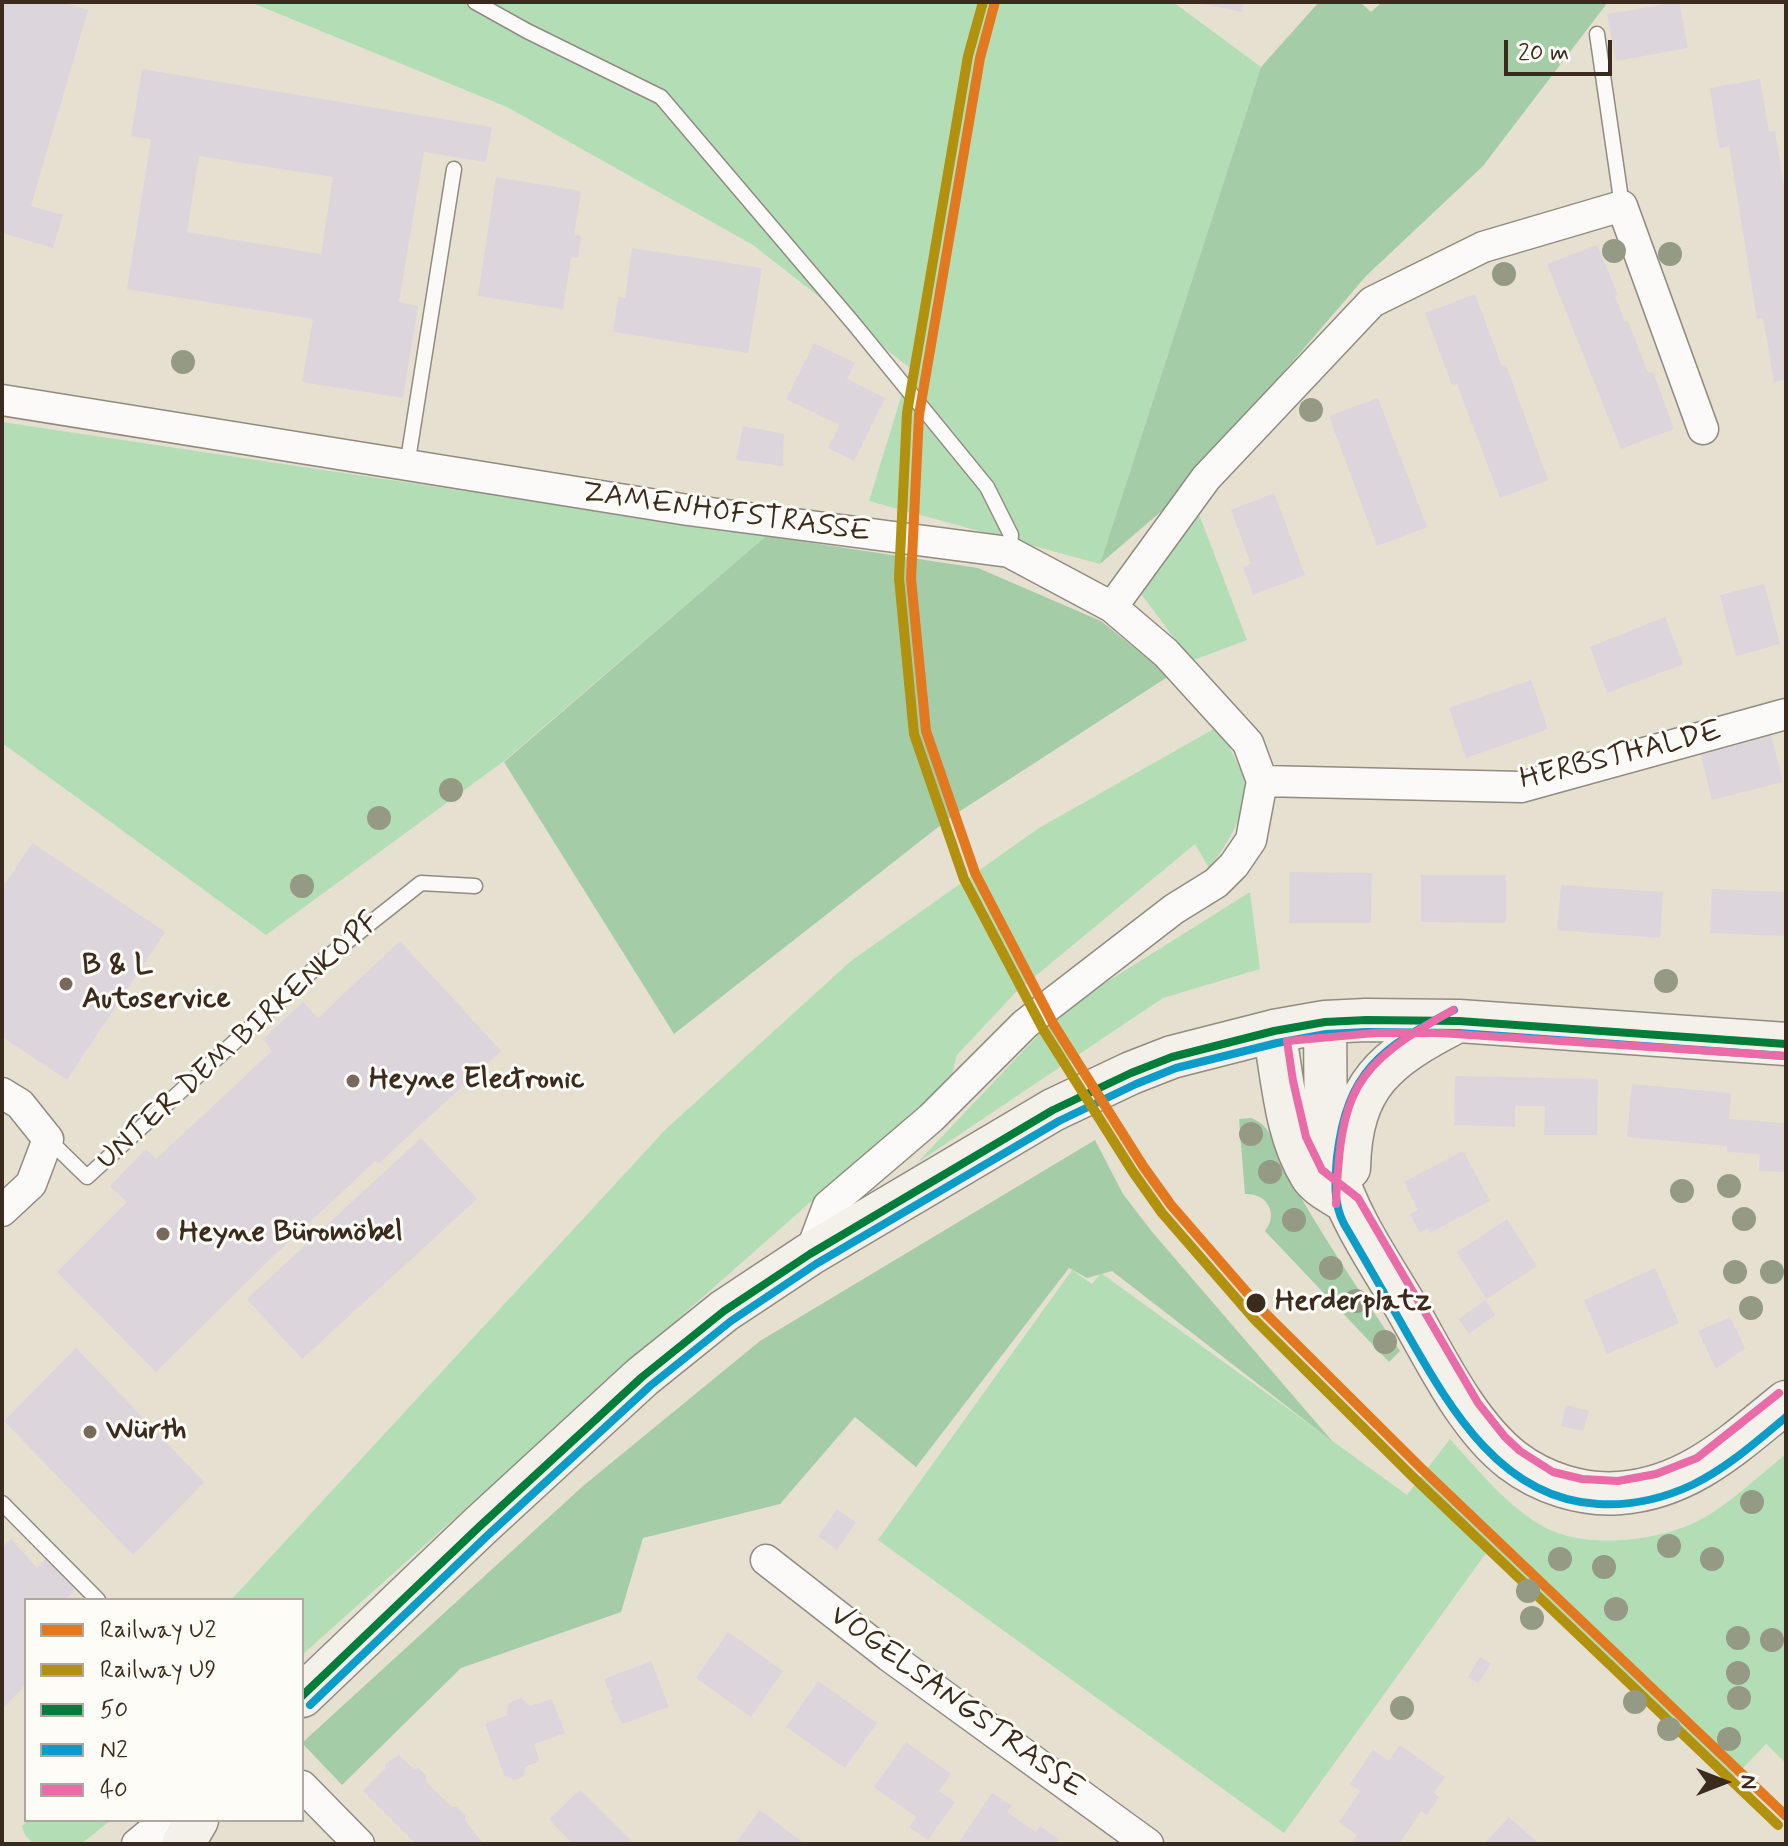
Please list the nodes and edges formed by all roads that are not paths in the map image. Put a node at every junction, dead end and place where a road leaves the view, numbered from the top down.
1 (475, 2) edge
2 (1597, 34) dead end
3 (454, 169) dead end
4 (1622, 206) junction
5 (2, 400) edge
6 (1703, 429) dead end
7 (407, 466) junction
8 (1009, 552) junction
9 (1112, 607) junction
10 (1786, 714) edge
11 (1262, 781) junction
12 (475, 886) dead end
13 (1459, 1021) junction
14 (1325, 1022) junction
15 (1274, 1031) junction
16 (1786, 1044) edge
17 (2, 1093) edge
18 (48, 1139) junction
19 (1348, 1205) junction
20 (2, 1211) edge
21 (810, 1254) junction
22 (1786, 1402) edge
23 (2, 1503) edge
24 (766, 1560) dead end
25 (96, 1598) edge
26 (304, 1694) edge
27 (304, 1788) edge
28 (164, 1822) edge
29 (196, 1822) edge
30 (137, 1844) edge
31 (183, 1844) edge
32 (359, 1844) edge
33 (1148, 1844) edge

1 - 8 lane
2 - 4 lane
3 - 7 lane
4 - 6 street
4 - 9 street
5 - 7 street, ZAMENHOFSTRASSE
7 - 8 street, ZAMENHOFSTRASSE
8 - 9 street, ZAMENHOFSTRASSE
9 - 11 street, ZAMENHOFSTRASSE
10 - 11 street, HERBSTHALDE
11 - 21 street
12 - 18 lane, UNTER DEM BIRKENKOPF
13 - 14 main road
13 - 16 main road
13 - 19 main road
14 - 15 main road
14 - 19 main road
15 - 19 main road
15 - 21 main road
17 - 18 street
18 - 20 street, UNTER DEM BIRKENKOPF
19 - 22 main road
21 - 26 main road
23 - 25 lane
24 - 33 street, VOGELSANGSTRASSE
27 - 32 street
28 - 30 street
29 - 31 main road

